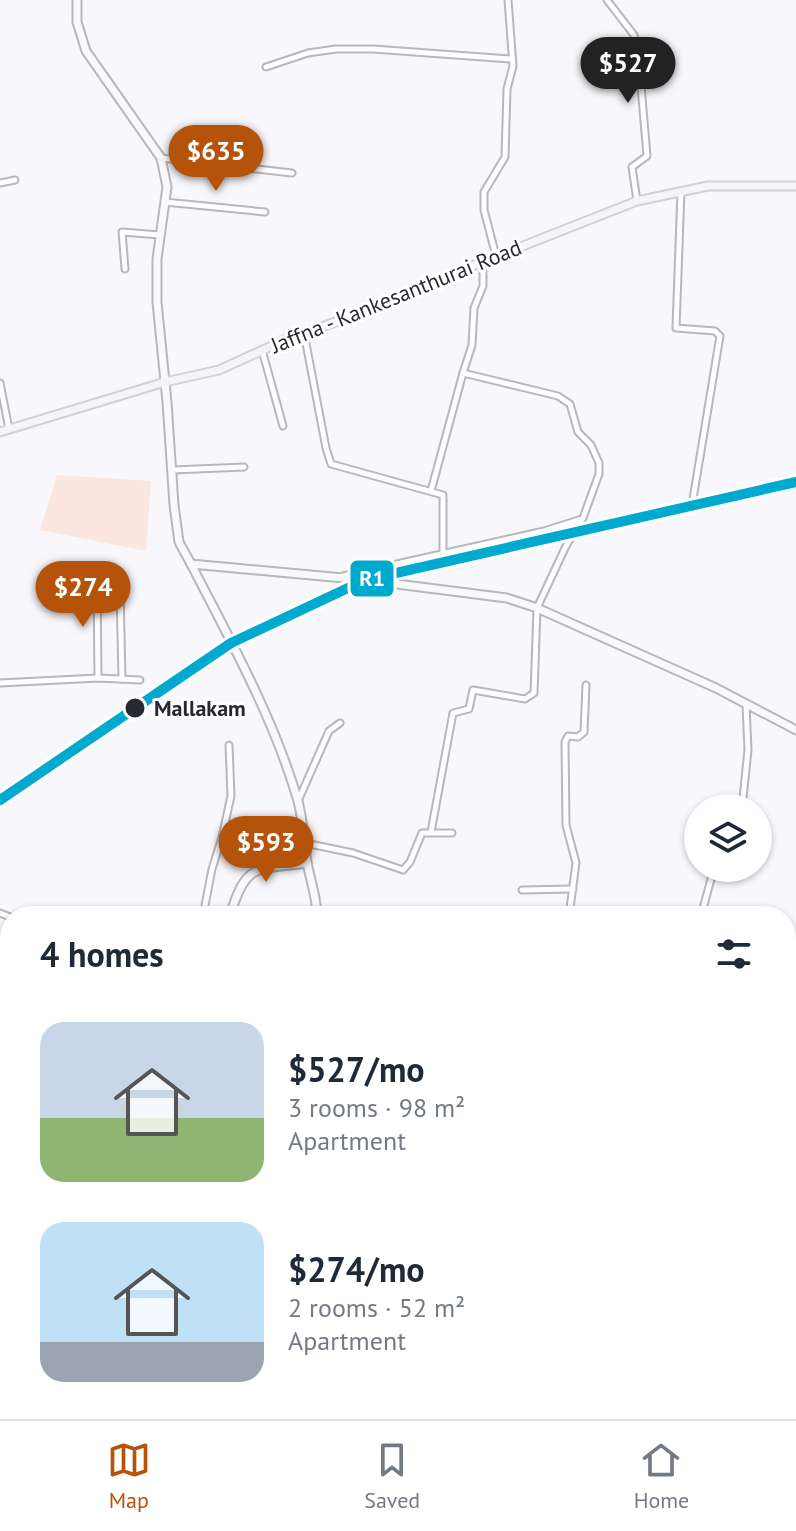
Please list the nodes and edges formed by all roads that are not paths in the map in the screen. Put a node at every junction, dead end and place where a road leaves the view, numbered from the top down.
1 (77, 0) edge
2 (508, 0) edge
3 (607, 0) edge
4 (511, 59) junction
5 (266, 67) dead end
6 (161, 158) junction
7 (292, 173) dead end
8 (15, 180) dead end
9 (0, 183) edge
10 (796, 186) edge
11 (681, 190) junction
12 (637, 201) junction
13 (165, 202) junction
14 (265, 212) dead end
15 (160, 235) junction
16 (496, 256) junction
17 (483, 261) junction
18 (125, 269) dead end
19 (304, 333) junction
20 (262, 350) junction
21 (463, 373) junction
22 (165, 382) junction
23 (0, 383) edge
24 (283, 426) dead end
25 (4, 430) edge
26 (244, 467) dead end
27 (173, 470) junction
28 (431, 491) junction
29 (692, 505) dead end
30 (583, 518) junction
31 (443, 553) junction
32 (191, 564) junction
33 (336, 577) junction
34 (97, 580) dead end
35 (120, 591) dead end
36 (537, 608) junction
37 (98, 678) junction
38 (122, 679) junction
39 (140, 680) dead end
40 (0, 683) edge
41 (586, 685) dead end
42 (746, 705) junction
43 (340, 723) dead end
44 (796, 730) edge
45 (229, 745) dead end
46 (743, 794) edge
47 (298, 802) junction
48 (431, 832) junction
49 (452, 833) dead end
50 (304, 842) junction
51 (307, 863) junction
52 (710, 882) edge
53 (573, 889) junction
54 (522, 890) dead end
55 (205, 906) edge
56 (234, 906) edge
57 (316, 906) edge
58 (570, 906) edge
59 (704, 906) edge

1 - 6 main road
2 - 4 street
3 - 12 street
4 - 5 street
4 - 16 street
6 - 7 street
6 - 13 main road
8 - 9 street
10 - 11 main road, Jaffna - Kankesanthurai Road
11 - 12 main road, Jaffna - Kankesanthurai Road
11 - 29 street
12 - 16 main road, Jaffna - Kankesanthurai Road
13 - 14 street
13 - 15 main road
15 - 18 street
15 - 22 main road
16 - 17 main road, Jaffna - Kankesanthurai Road
17 - 19 main road, Jaffna - Kankesanthurai Road
17 - 21 street
19 - 20 main road, Jaffna - Kankesanthurai Road
19 - 28 street
20 - 22 main road, Jaffna - Kankesanthurai Road
20 - 24 street
21 - 28 street
21 - 30 street
22 - 25 main road, Jaffna - Kankesanthurai Road
22 - 27 main road
23 - 25 street
26 - 27 street
27 - 32 main road
28 - 31 street
30 - 31 street
30 - 36 street
31 - 33 street
32 - 33 main road
32 - 47 main road
33 - 36 main road
34 - 37 street
35 - 38 street
36 - 42 main road
36 - 48 street
37 - 38 street
37 - 40 street
38 - 39 street
41 - 53 street
42 - 44 main road
42 - 46 street
43 - 47 street
45 - 55 street
47 - 50 main road
48 - 49 street
48 - 50 street
50 - 51 main road
51 - 56 main road
51 - 57 main road
52 - 59 street
53 - 54 street
53 - 58 street

